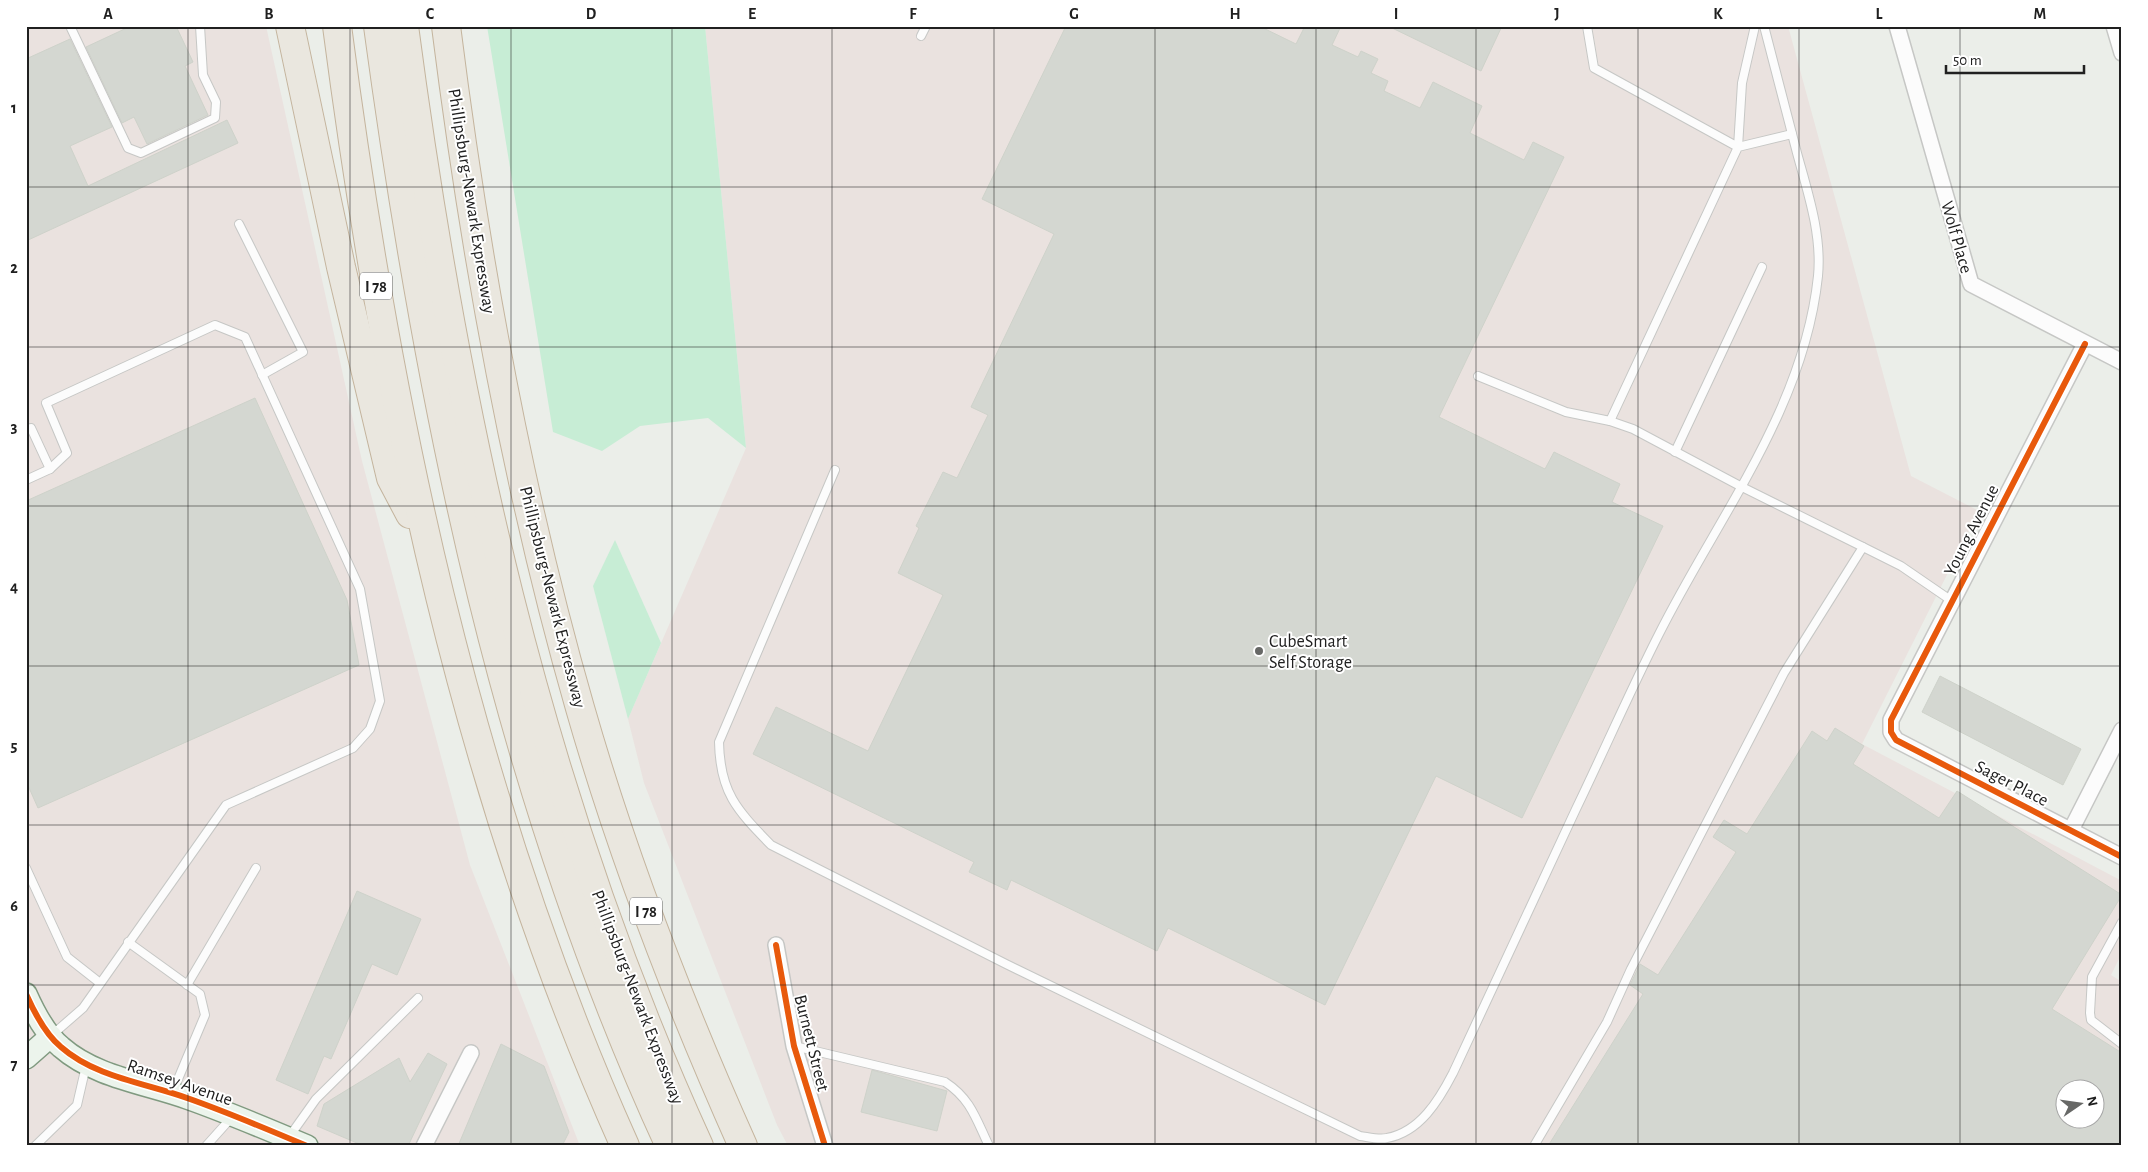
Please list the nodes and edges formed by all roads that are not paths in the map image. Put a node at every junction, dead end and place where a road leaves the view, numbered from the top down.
1 (70, 26) edge
2 (200, 26) edge
3 (290, 26) edge
4 (337, 26) edge
5 (378, 26) edge
6 (404, 26) edge
7 (446, 26) edge
8 (926, 26) edge
9 (1587, 26) edge
10 (1755, 26) edge
11 (1764, 26) edge
12 (1897, 26) edge
13 (2114, 26) edge
14 (921, 36) dead end
15 (2122, 54) edge
16 (1792, 134) junction
17 (1738, 147) junction
18 (238, 224) dead end
19 (1762, 267) dead end
20 (2085, 344) junction
21 (2122, 362) edge
22 (262, 375) junction
23 (1478, 376) dead end
24 (1610, 422) junction
25 (26, 430) edge
26 (1675, 452) junction
27 (50, 468) junction
28 (835, 470) dead end
29 (26, 480) edge
30 (1742, 487) junction
31 (426, 544) junction
32 (1863, 547) junction
33 (1952, 601) junction
34 (2122, 730) edge
35 (1891, 732) joint
36 (2071, 830) junction
37 (2122, 857) edge
38 (26, 868) edge
39 (256, 868) dead end
40 (2122, 922) edge
41 (128, 942) junction
42 (776, 945) dead end
43 (100, 983) junction
44 (187, 985) junction
45 (26, 994) edge
46 (418, 998) dead end
47 (51, 1036) junction
48 (2122, 1044) edge
49 (794, 1046) junction
50 (471, 1053) dead end
51 (26, 1058) edge
52 (86, 1064) junction
53 (172, 1093) junction
54 (233, 1116) junction
55 (298, 1142) edge
56 (35, 1146) edge
57 (206, 1146) edge
58 (424, 1146) edge
59 (625, 1146) edge
60 (670, 1146) edge
61 (699, 1146) edge
62 (743, 1146) edge
63 (825, 1146) edge
64 (990, 1146) edge
65 (1534, 1146) edge

1 - 2 lane
3 - 31 highway
4 - 31 highway, I 78
5 - 60 highway, Phillipsburg-Newark Expressway / I 78
6 - 61 highway, Phillipsburg-Newark Expressway / I 78
7 - 62 highway, Phillipsburg-Newark Expressway / I 78
8 - 14 lane
9 - 17 lane
10 - 17 lane
11 - 16 lane
12 - 20 street, Wolf Place
13 - 15 street
16 - 17 lane
16 - 30 lane
17 - 24 lane
18 - 22 lane
19 - 26 lane
20 - 21 street, Wolf Place
20 - 33 street, Young Avenue
22 - 27 lane
22 - 41 lane
23 - 24 lane
24 - 26 lane
25 - 27 lane
26 - 30 lane
27 - 29 lane
28 - 30 lane
30 - 32 lane
31 - 59 highway, I 78
32 - 33 lane
32 - 65 lane
33 - 35 street, Young Avenue
34 - 36 street
35 - 36 street, Sager Place
36 - 37 street, Sager Place
38 - 43 lane
39 - 44 lane
40 - 48 lane
41 - 43 lane
41 - 44 lane
42 - 49 street, Burnett Street
43 - 47 lane
44 - 53 lane
45 - 47 street, Ramsey Avenue
46 - 55 lane
47 - 51 street
47 - 52 street, Ramsey Avenue
49 - 63 street, Burnett Street
49 - 64 lane
50 - 58 street
52 - 53 street, Ramsey Avenue
52 - 56 lane
53 - 54 street, Ramsey Avenue
54 - 55 street, Ramsey Avenue
54 - 57 lane

